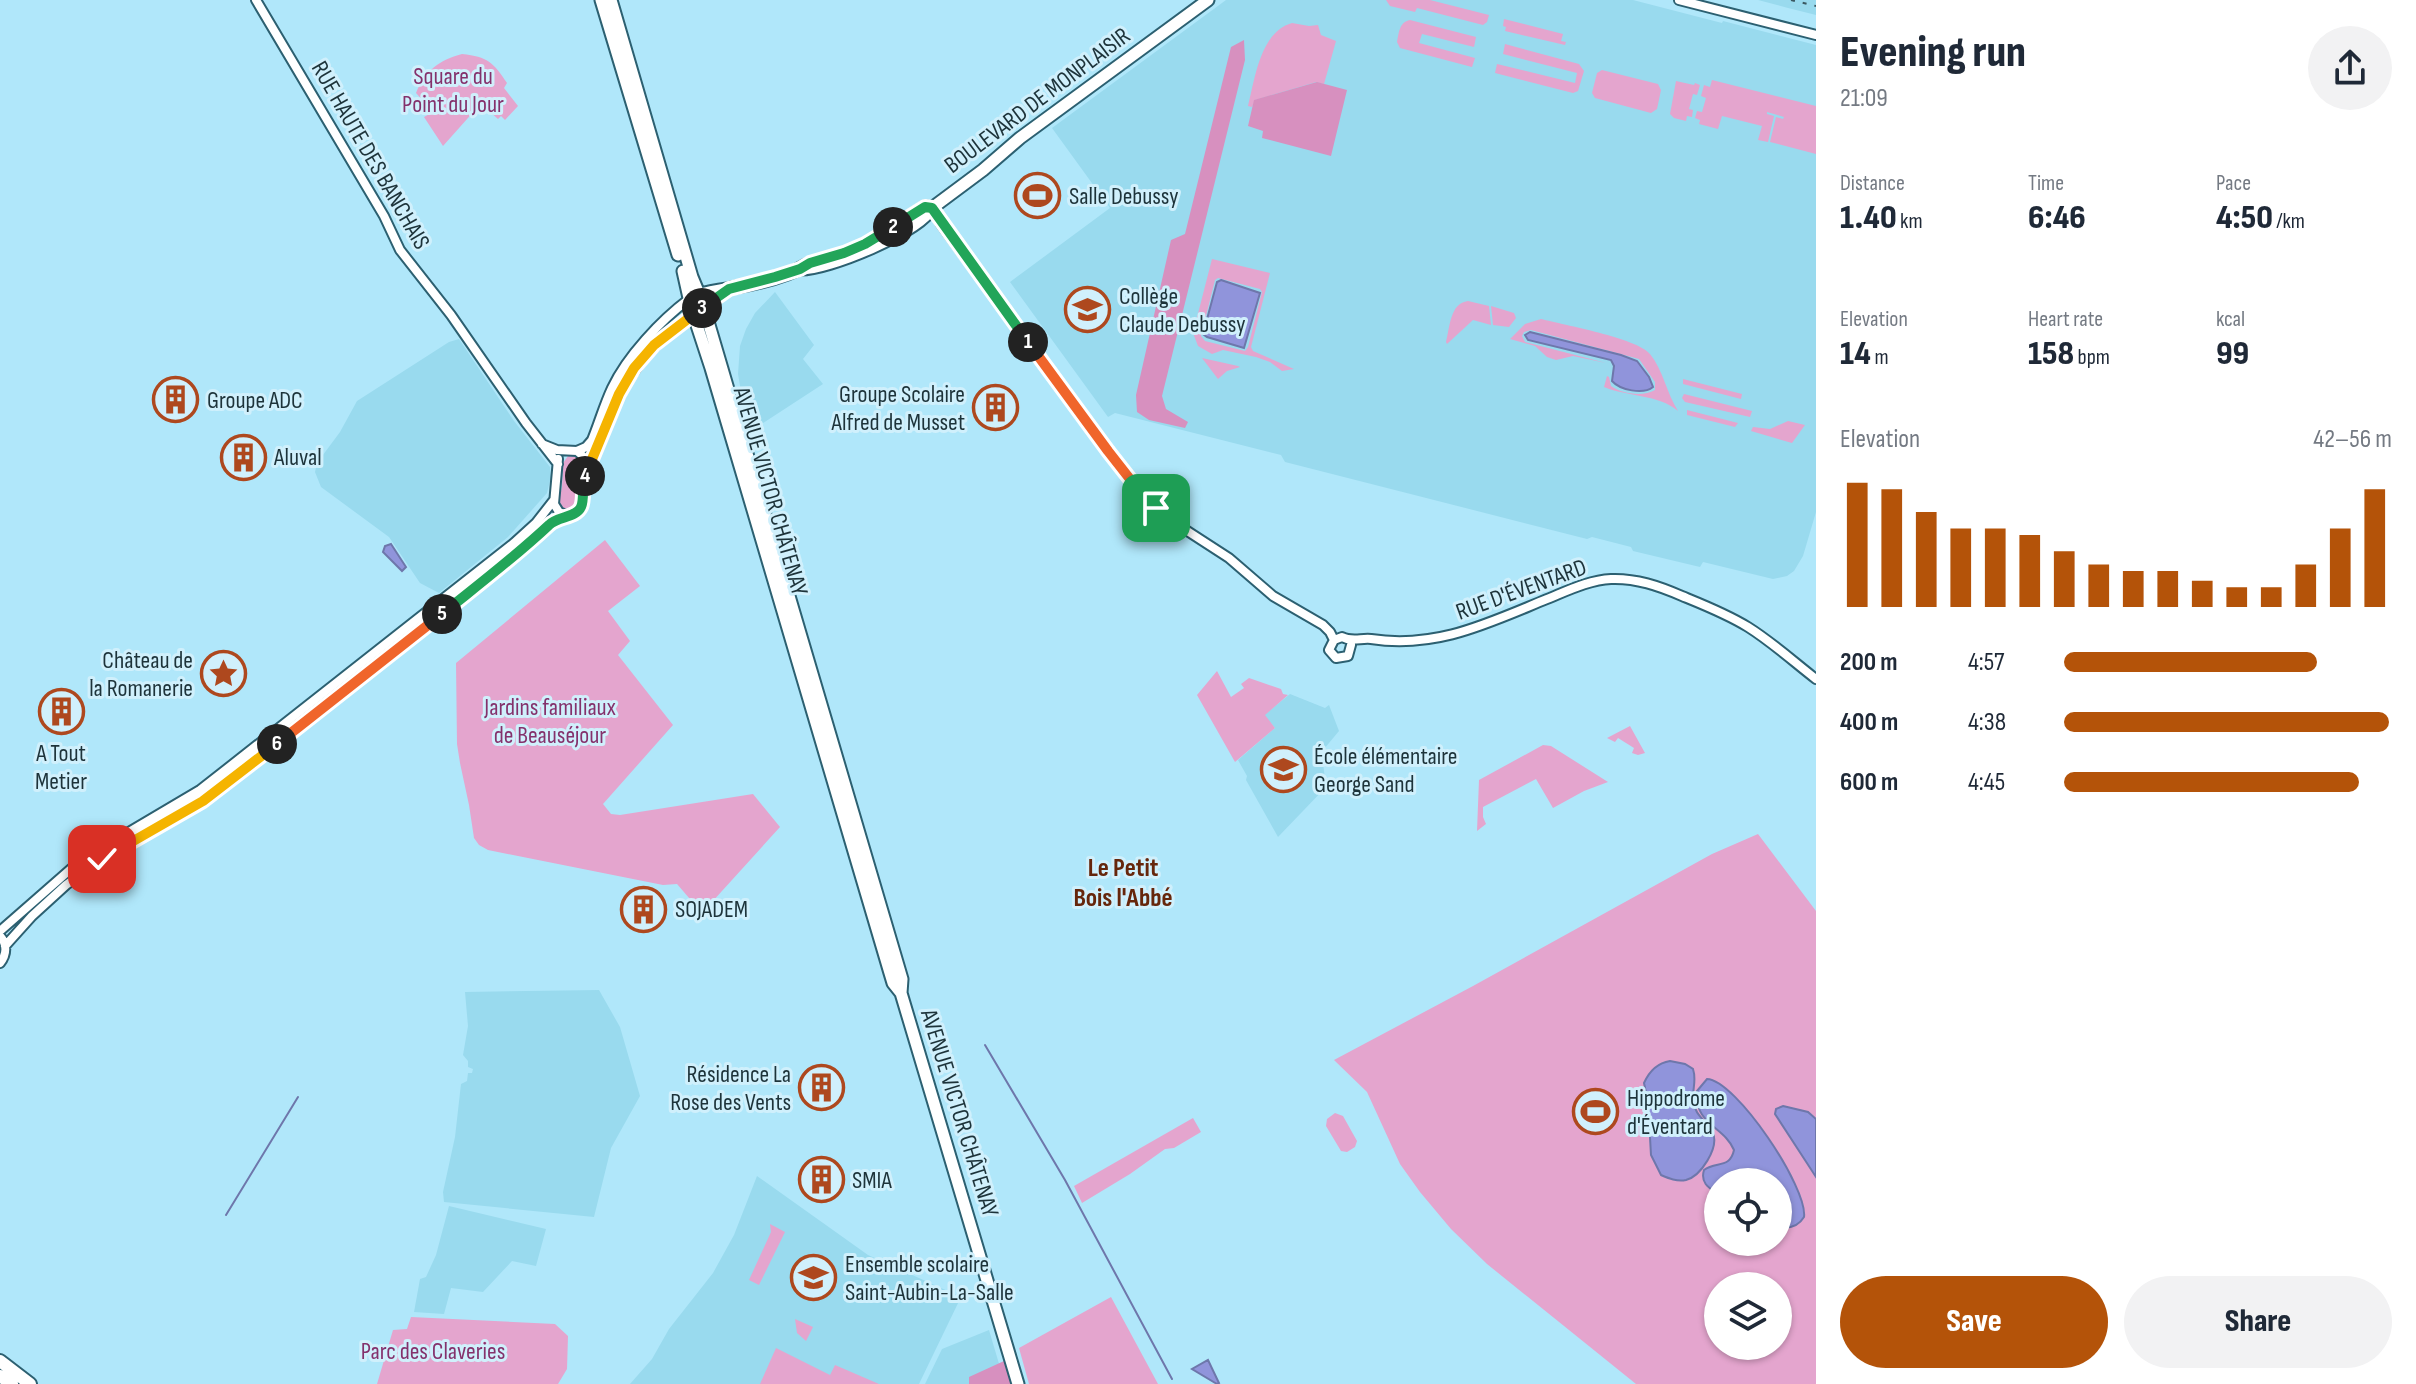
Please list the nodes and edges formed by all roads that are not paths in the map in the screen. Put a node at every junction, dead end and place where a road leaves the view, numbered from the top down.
1 (256, 0) edge
2 (601, 0) edge
3 (611, 0) edge
4 (1208, 0) edge
5 (1679, 0) edge
6 (1816, 35) edge
7 (932, 208) junction
8 (729, 289) junction
9 (694, 296) junction
10 (699, 311) junction
11 (639, 353) junction
12 (542, 444) junction
13 (567, 451) junction
14 (577, 451) junction
15 (558, 464) junction
16 (582, 484) junction
17 (554, 500) junction
18 (567, 515) junction
19 (1334, 640) junction
20 (1352, 641) junction
21 (1816, 679) edge
22 (0, 933) edge
23 (5, 946) junction
24 (0, 963) edge
25 (0, 1361) edge
26 (0, 1376) edge
27 (12, 1384) edge
28 (30, 1384) edge
29 (1018, 1384) edge

1 - 12 street, RUE HAUTE DES BANCHAIS
2 - 9 main road, AVENUE VICTOR CHÂTENAY
3 - 9 main road, AVENUE VICTOR CHÂTENAY
4 - 7 main road, BOULEVARD DE MONPLAISIR
5 - 6 street
7 - 8 main road, BOULEVARD DE MONPLAISIR
7 - 19 street
8 - 9 main road, BOULEVARD DE MONPLAISIR
8 - 10 main road, BOULEVARD DE MONPLAISIR
9 - 10 main road, AVENUE VICTOR CHÂTENAY
9 - 11 street
10 - 11 street
10 - 29 main road, AVENUE VICTOR CHÂTENAY
11 - 14 street
11 - 16 street
12 - 13 street
12 - 15 street, RUE HAUTE DES BANCHAIS
13 - 14 street
13 - 15 street
14 - 16 street
15 - 17 street
16 - 18 street
17 - 18 street
17 - 22 street
18 - 23 street
19 - 20 street
19 - 20 street
20 - 21 street, RUE D'ÉVENTARD
22 - 23 street
23 - 24 street
25 - 28 highway
26 - 27 highway

